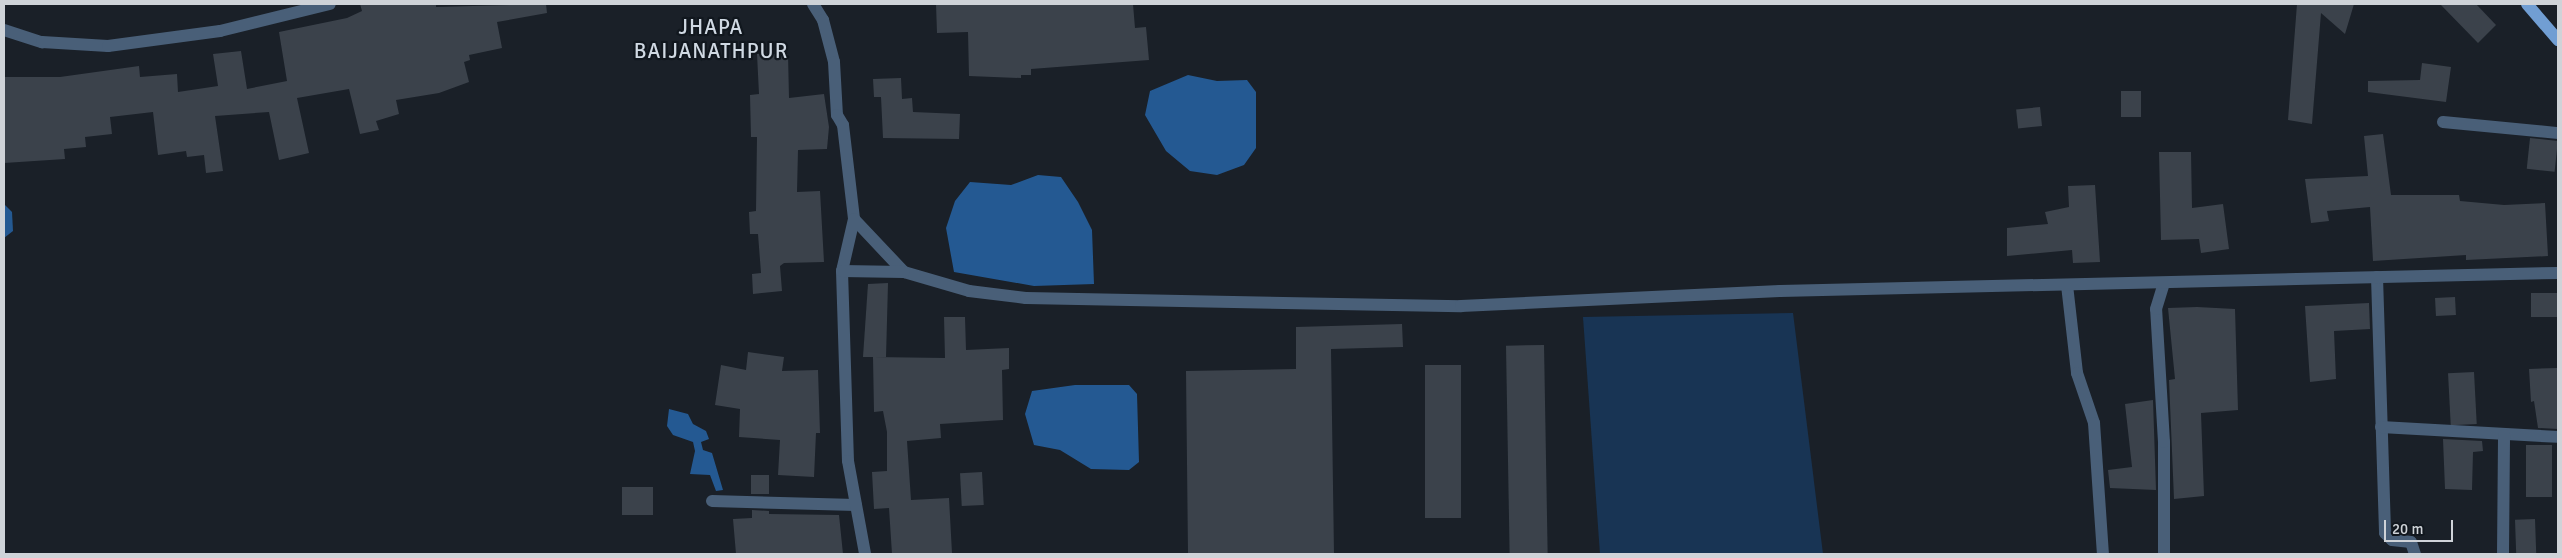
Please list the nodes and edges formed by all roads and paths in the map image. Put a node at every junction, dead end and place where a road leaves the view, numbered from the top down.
1 (330, 4) edge
2 (813, 4) edge
3 (2527, 4) edge
4 (4, 30) edge
5 (2558, 40) edge
6 (2443, 122) dead end
7 (2558, 133) edge
8 (854, 219) junction
9 (842, 271) junction
10 (904, 272) junction
11 (2558, 273) edge
12 (2377, 277) junction
13 (2164, 283) junction
14 (2067, 285) junction
15 (2382, 427) junction
16 (2504, 435) junction
17 (2558, 438) edge
18 (712, 501) dead end
19 (856, 505) junction
20 (2419, 553) edge
21 (865, 554) edge
22 (2103, 554) edge
23 (2164, 554) edge
24 (2503, 554) edge

1 - 4 street
2 - 8 street
3 - 5 main road
6 - 7 street
8 - 9 street
8 - 10 street
9 - 10 street
9 - 19 street
10 - 14 street
11 - 12 street
12 - 13 street
12 - 15 street
13 - 14 street
13 - 23 street
14 - 22 street
15 - 16 street
15 - 20 street
16 - 17 street
16 - 24 street
18 - 19 street
19 - 21 street

